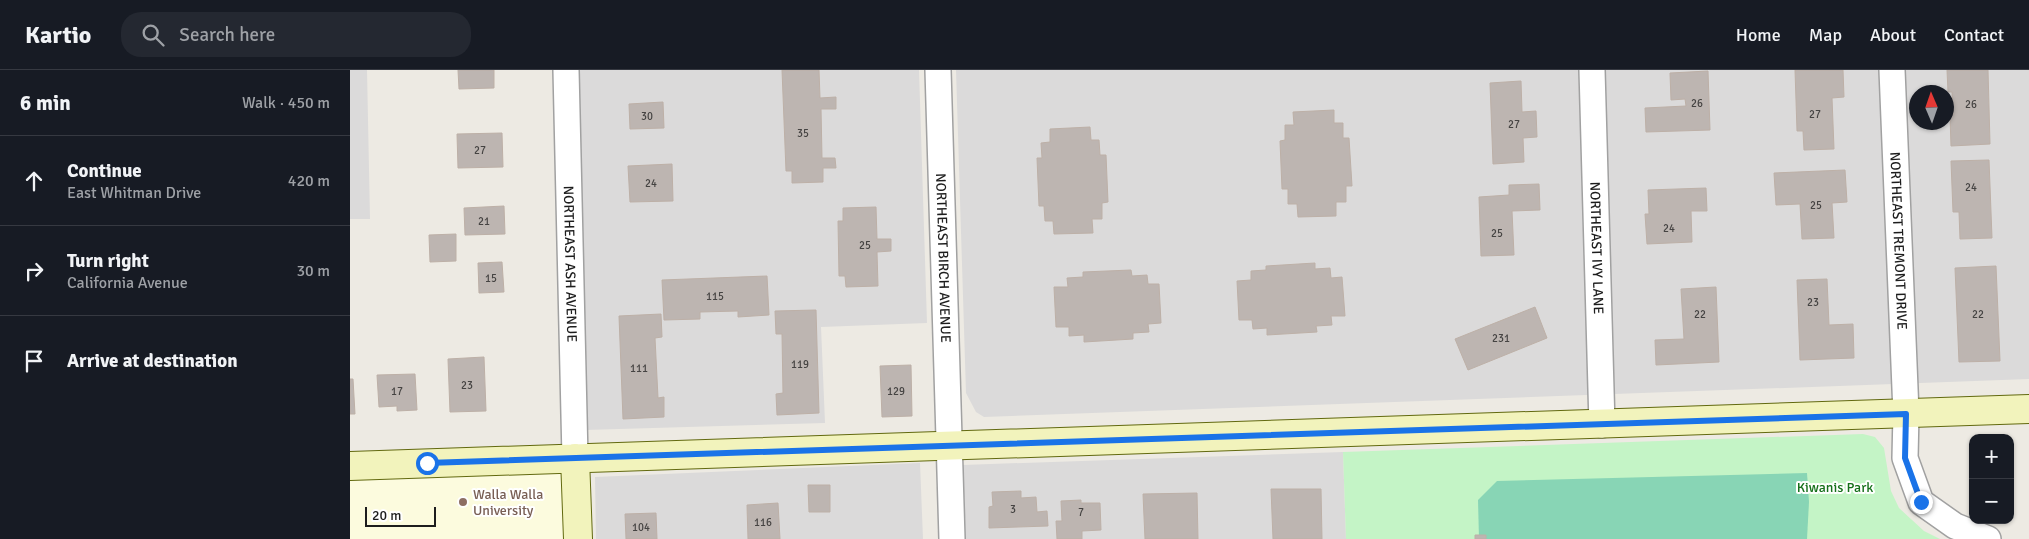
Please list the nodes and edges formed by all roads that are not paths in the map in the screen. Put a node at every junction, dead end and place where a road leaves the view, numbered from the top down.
1 (566, 70) edge
2 (938, 70) edge
3 (1592, 70) edge
4 (1892, 70) edge
5 (2029, 409) edge
6 (1906, 414) junction
7 (1602, 425) junction
8 (949, 445) junction
9 (575, 458) junction
10 (350, 466) edge
11 (578, 539) edge
12 (952, 539) edge
13 (1988, 539) edge

1 - 9 street, NORTHEAST ASH AVENUE
2 - 8 street, NORTHEAST BIRCH AVENUE
3 - 7 street, NORTHEAST IVY LANE
4 - 6 street, NORTHEAST TREMONT DRIVE
5 - 6 main road
6 - 7 main road
6 - 13 street, NORTHEAST TREMONT DRIVE
7 - 8 main road
8 - 9 main road
8 - 12 street, NORTHEAST BIRCH AVENUE
9 - 10 main road
9 - 11 main road

